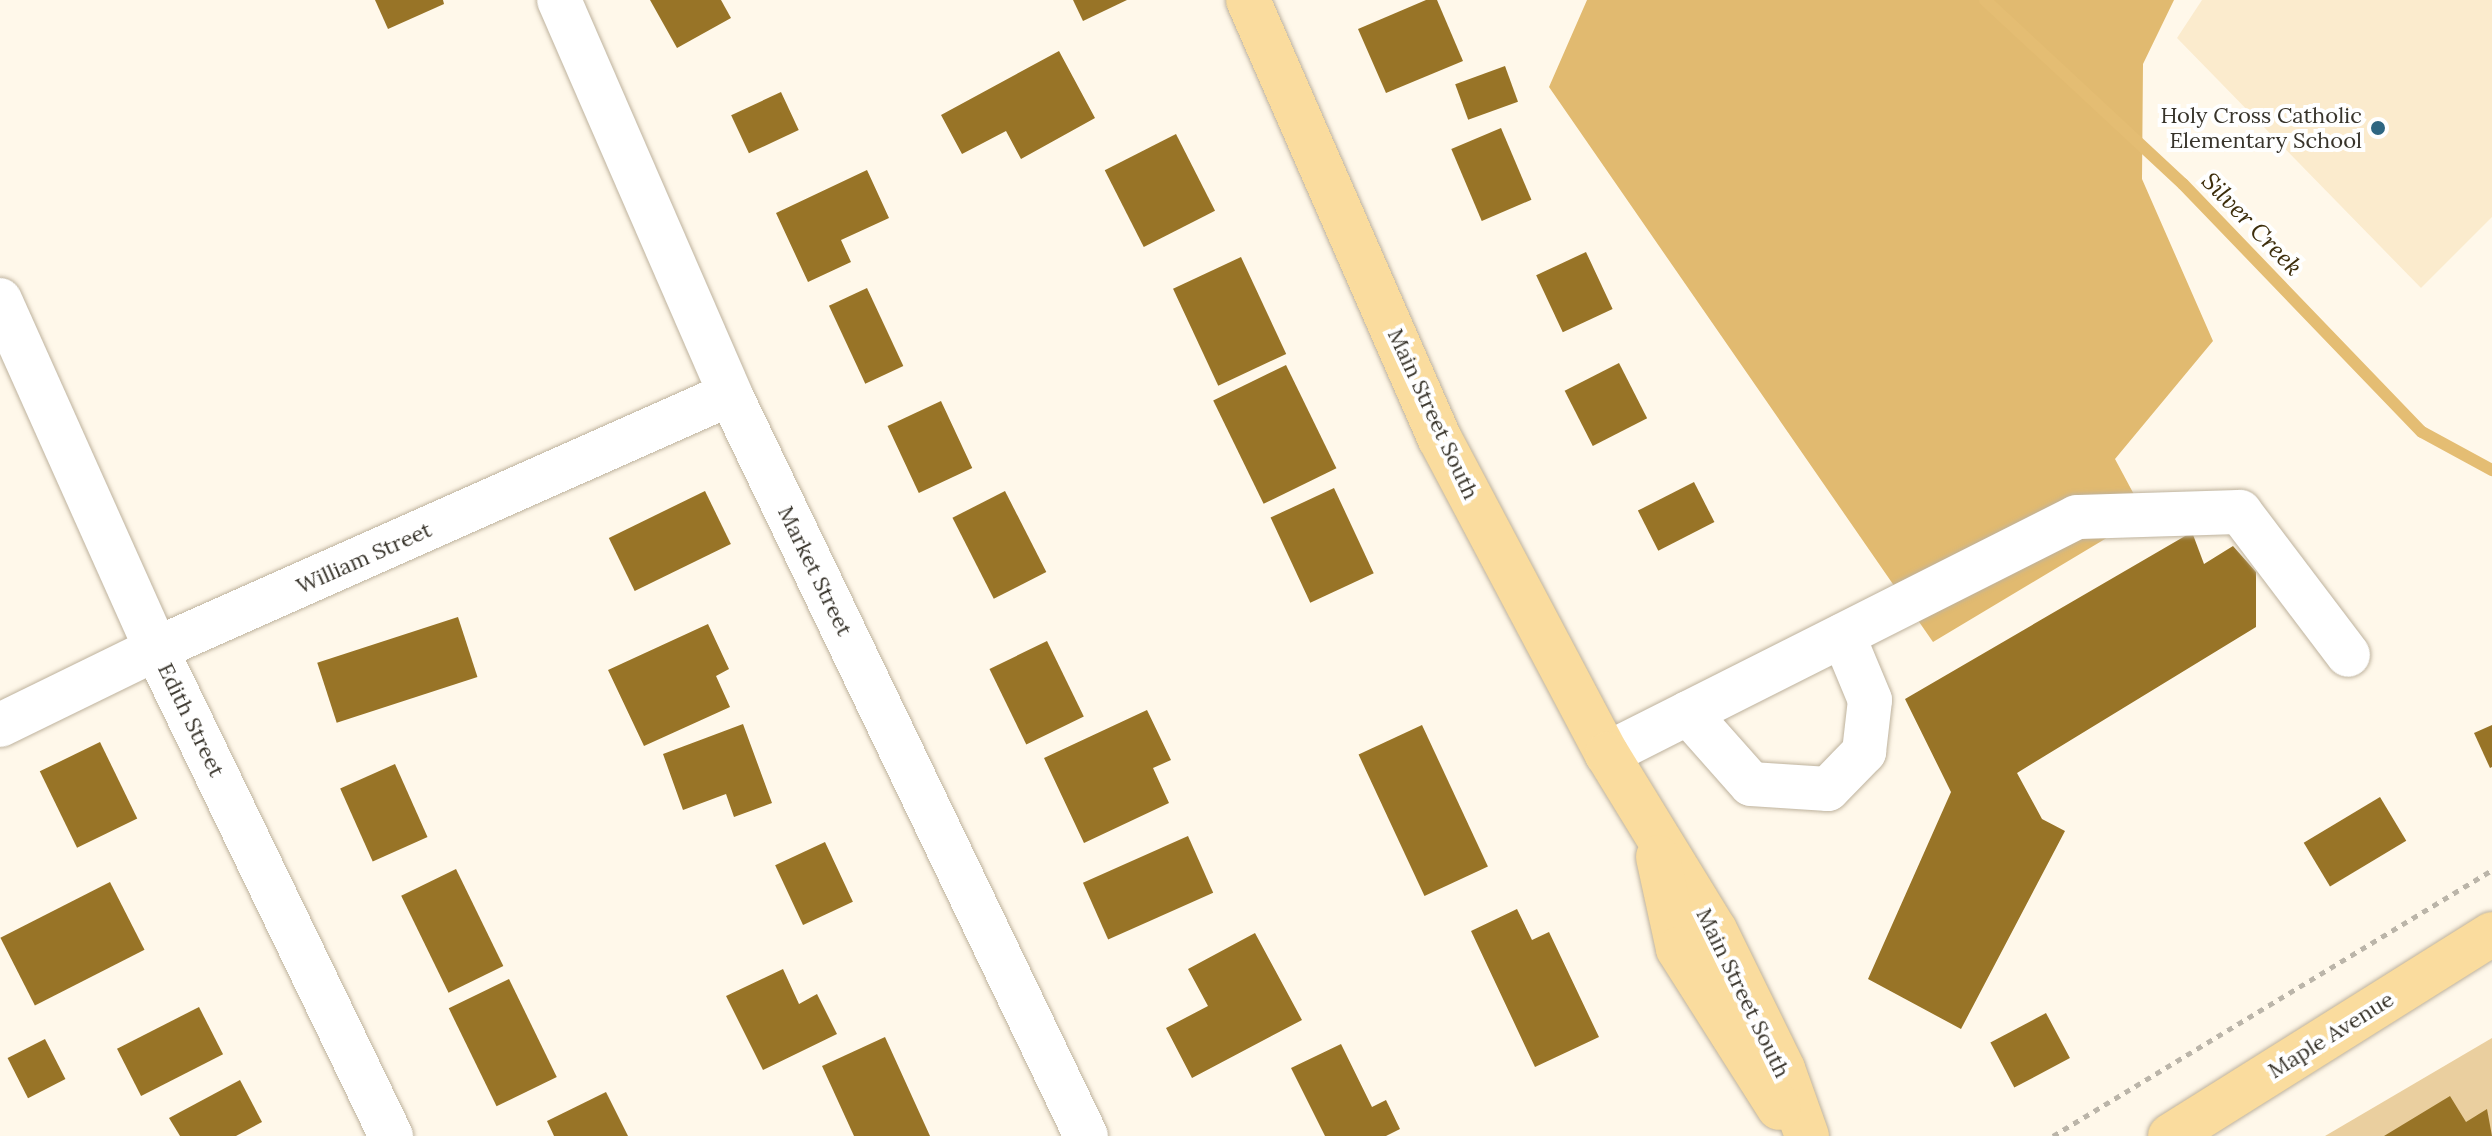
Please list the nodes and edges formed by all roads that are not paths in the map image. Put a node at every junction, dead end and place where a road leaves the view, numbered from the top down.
1 (559, 0) edge
2 (1248, 0) edge
3 (0, 300) edge
4 (730, 394) junction
5 (1843, 635) junction
6 (156, 649) junction
7 (2348, 655) dead end
8 (1688, 713) junction
9 (0, 725) edge
10 (1607, 754) junction
11 (2492, 934) edge
12 (391, 1136) edge
13 (1086, 1136) edge
14 (1805, 1136) edge
15 (2170, 1136) edge

1 - 4 street, Market Street
2 - 10 main road, Main Street South
3 - 6 street, Edith Street
4 - 6 street, William Street
4 - 13 street, Market Street
5 - 7 street
5 - 8 street
5 - 8 street
6 - 9 street, William Street
6 - 12 street, Edith Street
8 - 10 street
10 - 14 main road, Main Street South
11 - 15 main road, Maple Avenue

